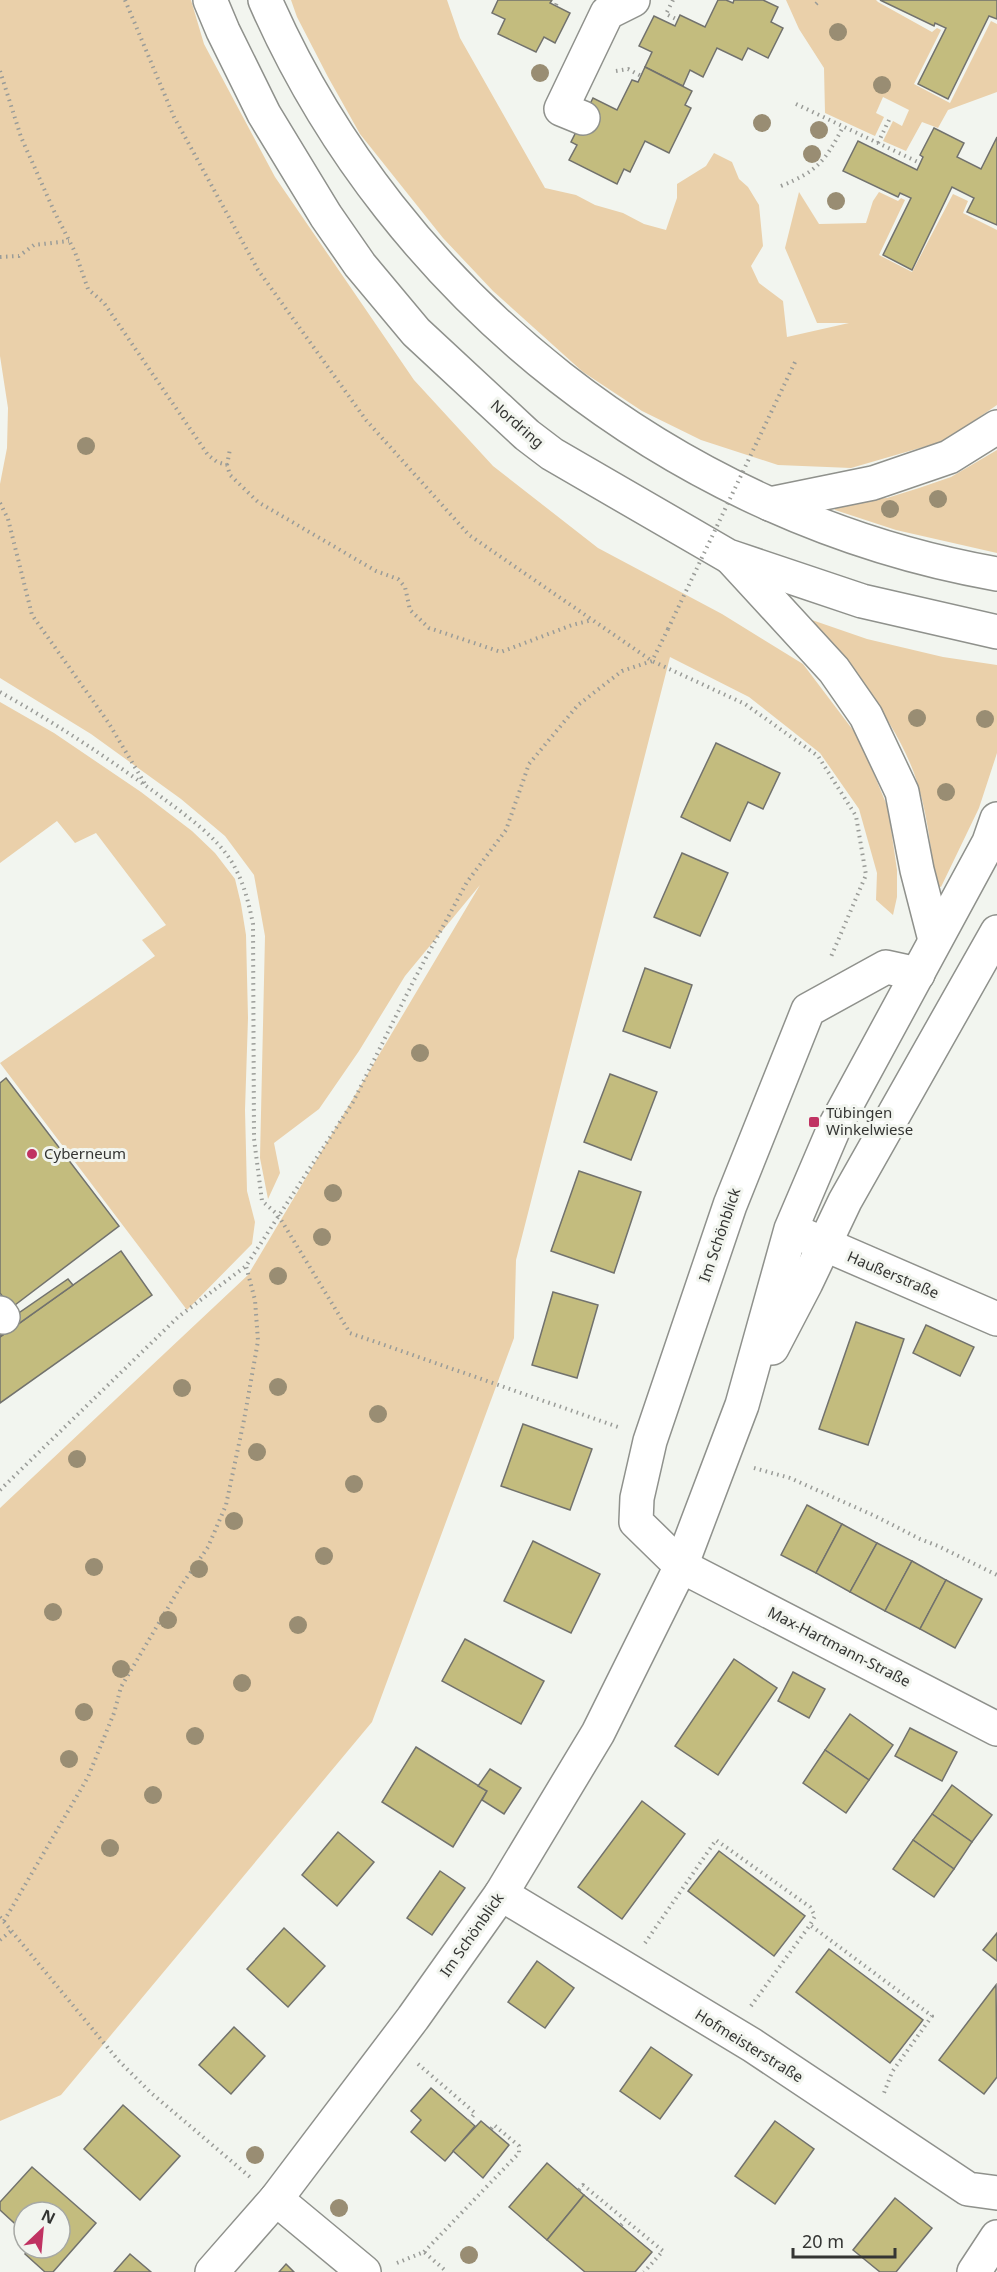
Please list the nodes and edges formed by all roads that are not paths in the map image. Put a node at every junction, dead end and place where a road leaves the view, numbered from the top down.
1 (210, 0) edge
2 (265, 0) edge
3 (633, 0) edge
4 (583, 118) dead end
5 (997, 428) edge
6 (770, 504) junction
7 (728, 556) junction
8 (997, 574) edge
9 (997, 632) edge
10 (997, 819) edge
11 (997, 932) edge
12 (935, 939) junction
13 (918, 974) junction
14 (791, 1229) junction
15 (823, 1245) junction
16 (997, 1319) edge
17 (742, 1405) junction
18 (681, 1566) junction
19 (997, 1728) edge
20 (501, 1894) junction
21 (997, 2193) edge
22 (276, 2199) junction
23 (997, 2237) edge
24 (212, 2272) edge
25 (364, 2272) edge
26 (974, 2272) edge

1 - 7 street, Nordring
2 - 6 street
3 - 4 street
5 - 6 street
6 - 8 street
7 - 9 street, Nordring
7 - 12 street
10 - 12 street, Im Schönblick
11 - 15 street, Im Schönblick
12 - 13 street, Im Schönblick
13 - 14 street, Im Schönblick
13 - 18 street, Im Schönblick
14 - 15 street, Haußerstraße
14 - 17 street, Im Schönblick
15 - 16 street, Haußerstraße
15 - 17 street, Im Schönblick
17 - 18 street, Im Schönblick
18 - 19 street, Max-Hartmann-Straße
18 - 20 street, Im Schönblick
20 - 21 street, Hofmeisterstraße
20 - 22 street, Im Schönblick
22 - 24 street, Im Schönblick
22 - 25 street
23 - 26 street

